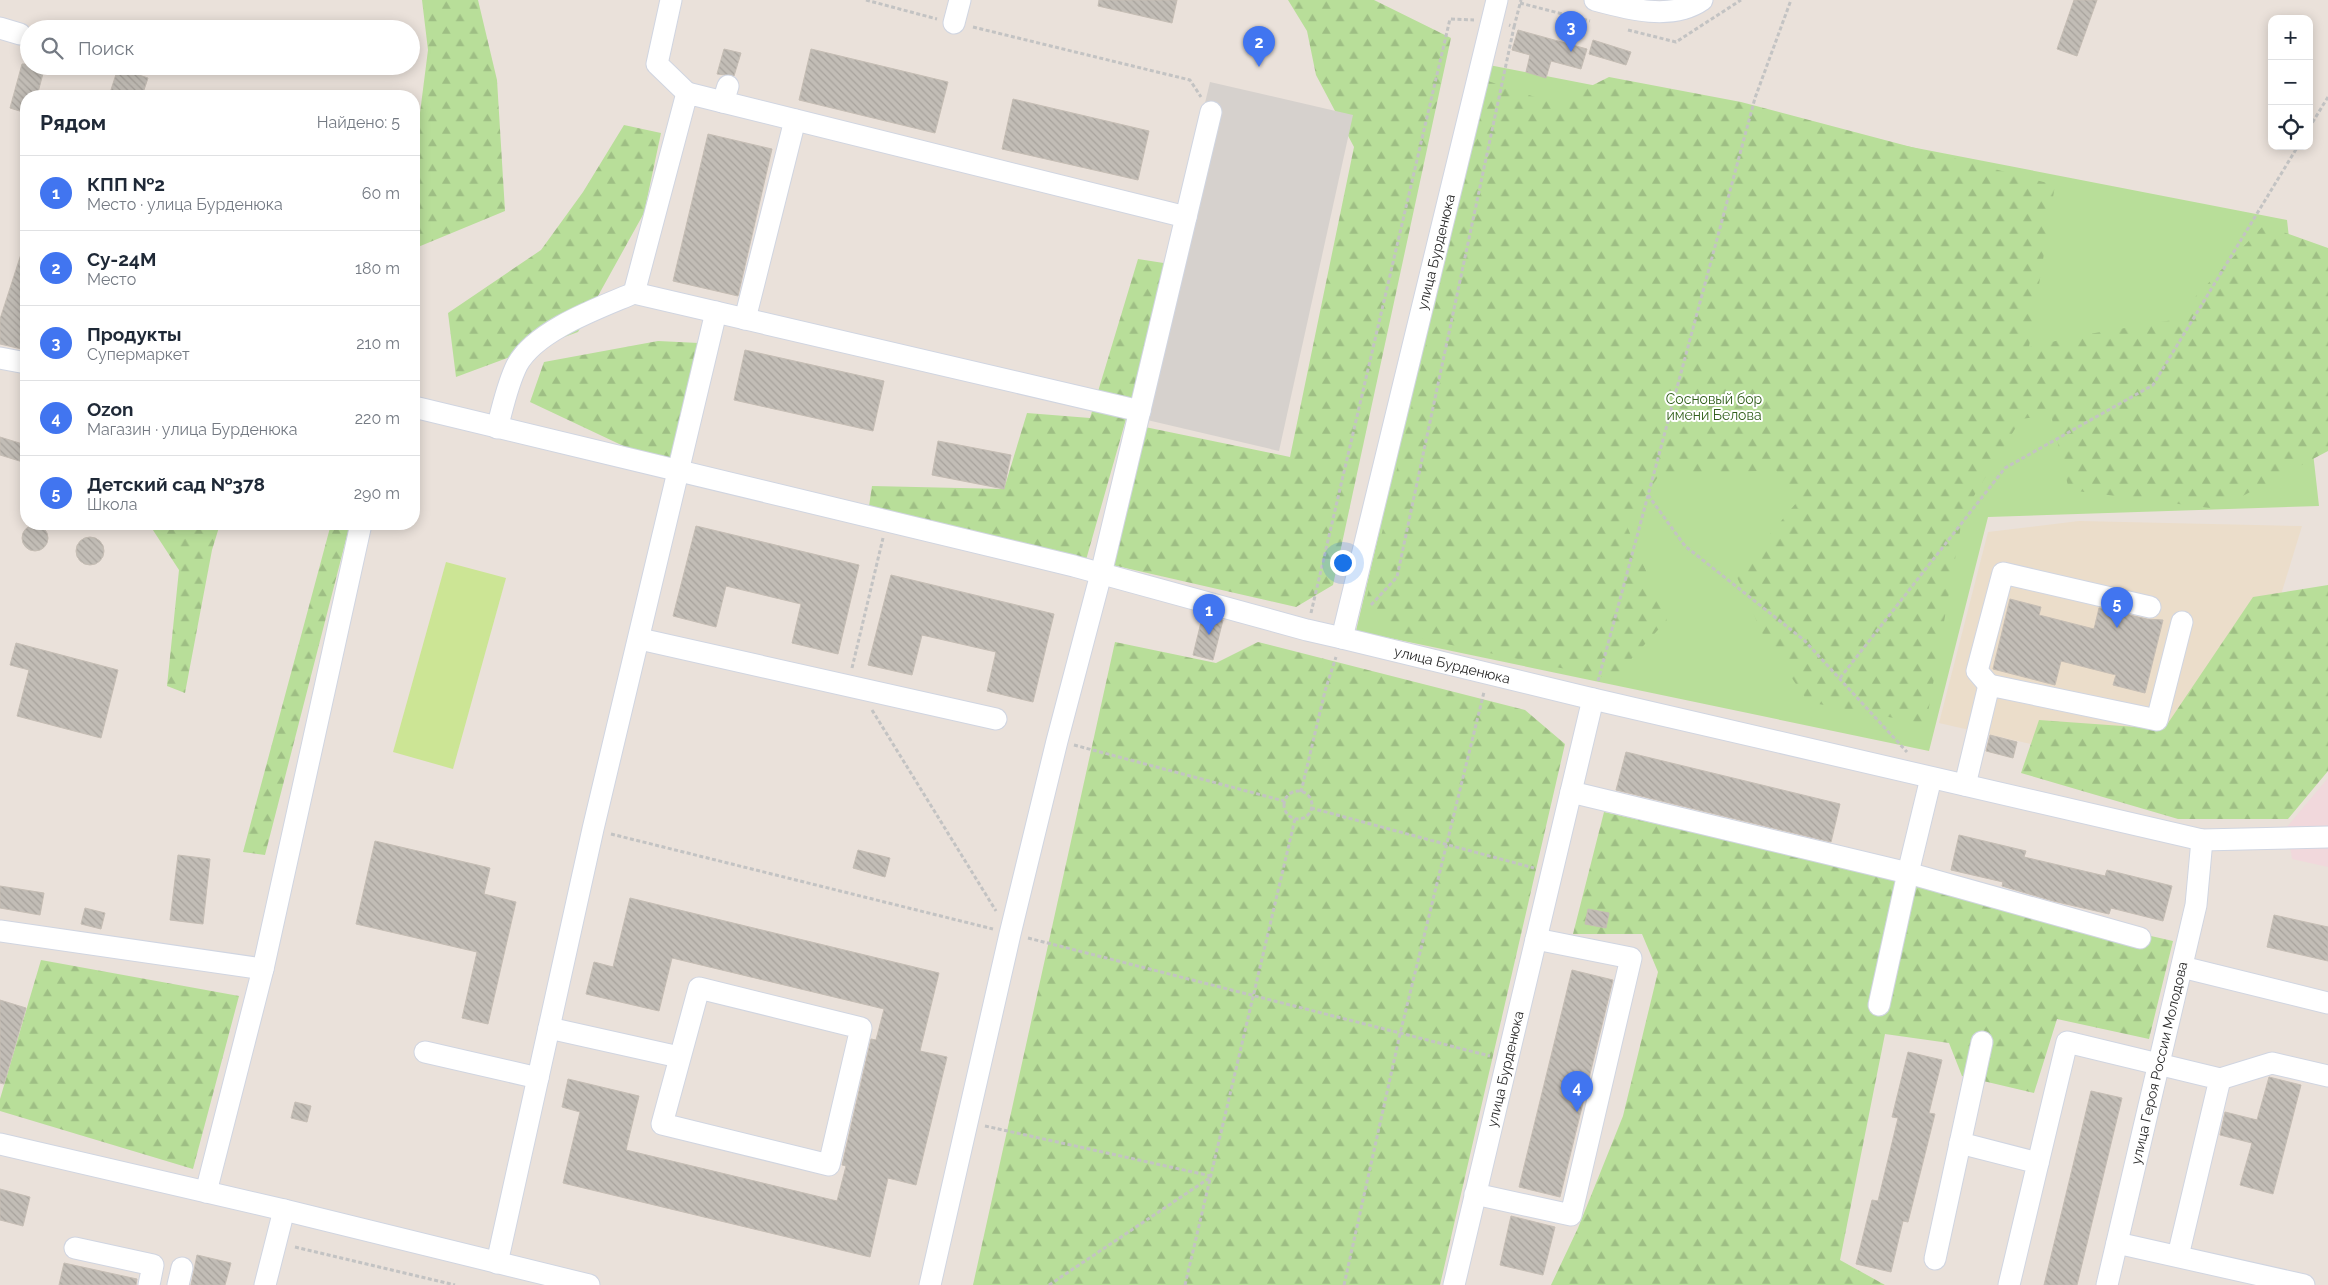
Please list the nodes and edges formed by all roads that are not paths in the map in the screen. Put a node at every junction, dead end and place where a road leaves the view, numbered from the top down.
1 (671, 0) edge
2 (960, 0) edge
3 (1497, 0) edge
4 (1595, 0) edge
5 (1702, 0) edge
6 (954, 23) road end
7 (688, 93) junction
8 (1211, 112) road end
9 (795, 120) junction
10 (1186, 217) junction
11 (634, 293) junction
12 (716, 312) junction
13 (745, 319) junction
14 (0, 358) edge
15 (20, 362) edge
16 (420, 409) edge
17 (1140, 411) junction
18 (497, 428) junction
19 (679, 471) junction
20 (360, 530) edge
21 (1101, 574) junction
22 (2150, 607) dead end
23 (2182, 622) dead end
24 (1342, 638) junction
25 (640, 639) junction
26 (1990, 686) junction
27 (1593, 699) junction
28 (996, 719) dead end
29 (1931, 778) junction
30 (1965, 785) junction
31 (1571, 792) junction
32 (2328, 837) edge
33 (2202, 840) junction
34 (1908, 873) junction
35 (0, 930) edge
36 (1536, 938) junction
37 (2140, 938) dead end
38 (2182, 967) junction
39 (262, 969) junction
40 (2328, 1004) edge
41 (1879, 1005) dead end
42 (549, 1028) junction
43 (1982, 1042) dead end
44 (425, 1052) dead end
45 (679, 1057) junction
46 (2159, 1064) junction
47 (2328, 1076) edge
48 (538, 1078) junction
49 (2220, 1079) junction
50 (1960, 1143) junction
51 (0, 1144) edge
52 (2038, 1163) junction
53 (206, 1192) junction
54 (1475, 1194) junction
55 (284, 1210) junction
56 (2117, 1243) junction
57 (75, 1248) dead end
58 (2178, 1256) junction
59 (1935, 1259) dead end
60 (497, 1263) junction
61 (149, 1285) edge
62 (264, 1285) edge
63 (589, 1285) edge
64 (930, 1285) edge
65 (1454, 1285) edge
66 (2009, 1285) edge
67 (2107, 1285) edge
68 (2304, 1285) edge

1 - 7 street
2 - 6 street
3 - 24 street, улица Бурденюка
4 - 5 street
7 - 9 street
7 - 11 street
8 - 10 street
9 - 10 street
9 - 13 street
10 - 17 street
11 - 12 street
11 - 18 street
12 - 13 street
12 - 19 street
13 - 17 street
14 - 15 street
16 - 18 street
17 - 21 street
18 - 19 street
19 - 21 street
19 - 25 street
20 - 39 street
21 - 24 street
21 - 64 street
22 - 26 street
23 - 26 street
24 - 27 street, улица Бурденюка
25 - 28 street
25 - 42 street
26 - 30 street
27 - 29 street
27 - 31 street, улица Бурденюка
29 - 30 street
29 - 34 street
30 - 33 street
31 - 34 street
31 - 36 street, улица Бурденюка
32 - 33 street
33 - 38 street, улица Героя России Молодова
34 - 37 street
34 - 41 street
35 - 39 street
36 - 54 street, улица Бурденюка
36 - 54 street
38 - 40 street
38 - 46 street, улица Героя России Молодова
39 - 53 street
42 - 45 street
42 - 48 street
43 - 50 street
44 - 48 street
45 - 45 street
46 - 49 street
46 - 52 street
46 - 56 street, улица Героя России Молодова
47 - 49 street
48 - 60 street
49 - 58 street
50 - 52 street
50 - 59 street
51 - 53 street
52 - 66 street
53 - 55 street
54 - 65 street, улица Бурденюка
55 - 60 street
55 - 62 street
56 - 58 street
56 - 67 street, улица Героя России Молодова
57 - 61 street
58 - 68 street
60 - 63 street

